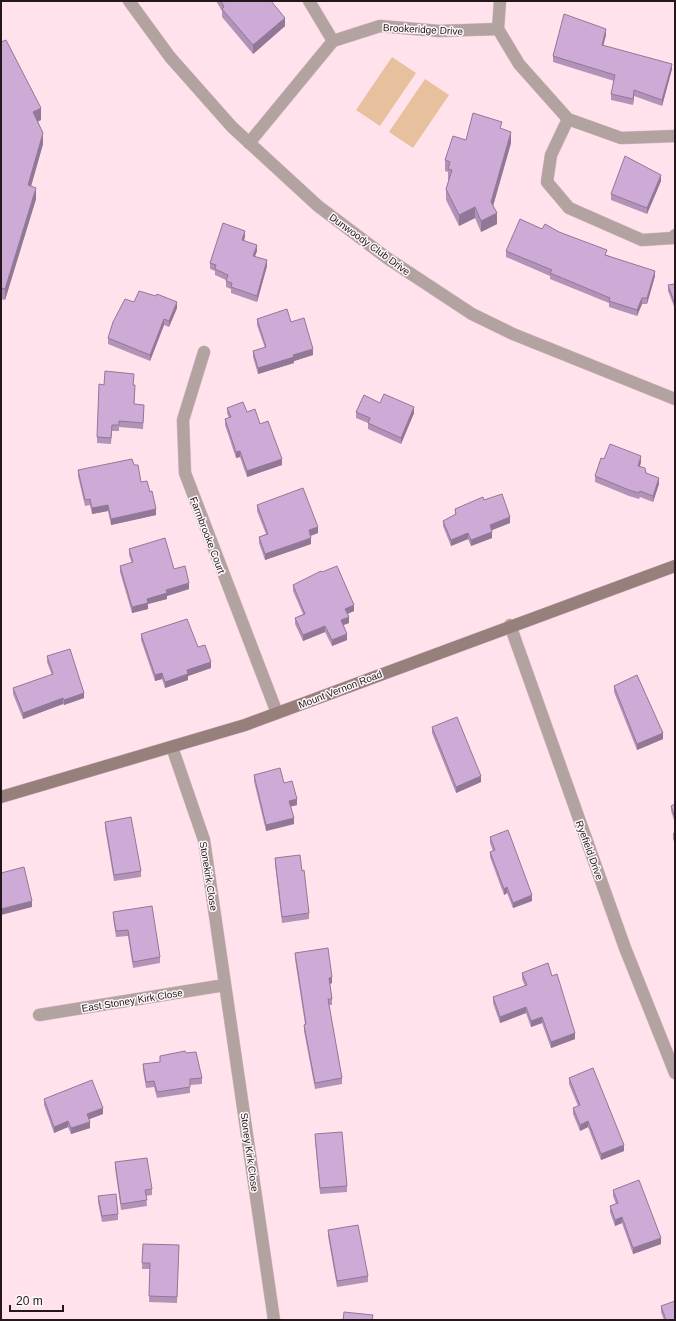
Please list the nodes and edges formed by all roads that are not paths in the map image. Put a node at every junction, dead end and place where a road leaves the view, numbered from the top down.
1 (129, 1) edge
2 (309, 1) edge
3 (500, 1) edge
4 (498, 29) junction
5 (333, 41) junction
6 (568, 119) junction
7 (675, 136) edge
8 (249, 143) junction
9 (675, 235) edge
10 (204, 352) dead end
11 (675, 399) edge
12 (675, 566) edge
13 (510, 625) junction
14 (277, 713) junction
15 (172, 746) junction
16 (1, 798) edge
17 (226, 985) junction
18 (39, 1015) dead end
19 (675, 1072) edge
20 (274, 1320) edge

1 - 8 street, Dunwoody Club Drive
2 - 5 street
3 - 4 street
4 - 5 street, Brookeridge Drive
4 - 6 street
5 - 8 street
6 - 7 street
6 - 9 street
8 - 11 street, Dunwoody Club Drive
10 - 14 street, Farmbrooke Court
12 - 13 main road, Mount Vernon Road
13 - 14 main road, Mount Vernon Road
13 - 19 street, Ryefield Drive
14 - 15 main road, Mount Vernon Road
15 - 16 main road, Mount Vernon Road
15 - 17 street, Stonekirk Close
17 - 18 street, East Stoney Kirk Close
17 - 20 street, Stoney Kirk Close

